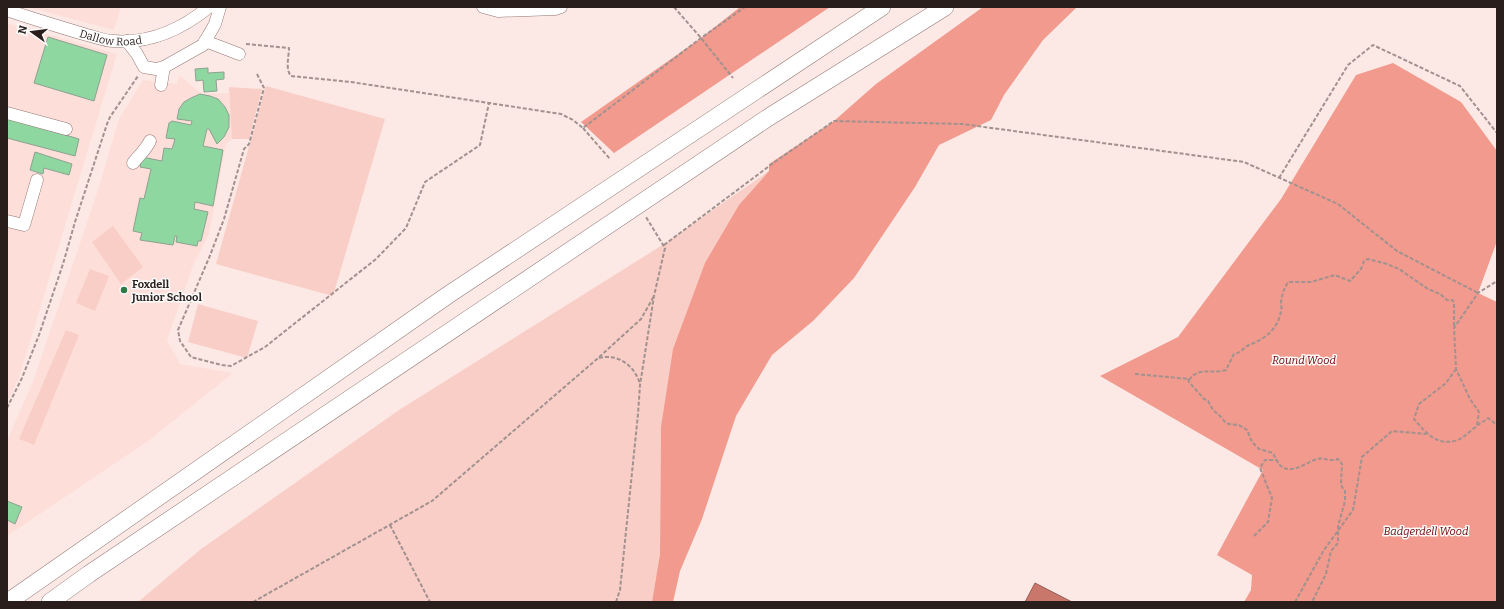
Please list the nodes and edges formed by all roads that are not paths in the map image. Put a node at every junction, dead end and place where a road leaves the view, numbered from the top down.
1 (209, 7) edge
2 (220, 7) edge
3 (483, 7) edge
4 (561, 7) edge
5 (882, 7) edge
6 (945, 7) edge
7 (7, 10) edge
8 (196, 17) junction
9 (208, 37) junction
10 (127, 41) junction
11 (241, 49) road end
12 (164, 68) junction
13 (161, 85) dead end
14 (7, 113) edge
15 (66, 129) dead end
16 (150, 141) dead end
17 (133, 162) dead end
18 (37, 180) dead end
19 (7, 221) edge
20 (8, 602) edge
21 (50, 602) edge

1 - 8 street, Dallow Road
2 - 9 street
3 - 4 street
5 - 20 highway
6 - 21 highway
7 - 10 street, Dallow Road
8 - 9 street
8 - 10 street, Dallow Road
9 - 11 street
9 - 12 street
10 - 12 street
12 - 13 street
14 - 15 street
16 - 17 street
18 - 19 street

